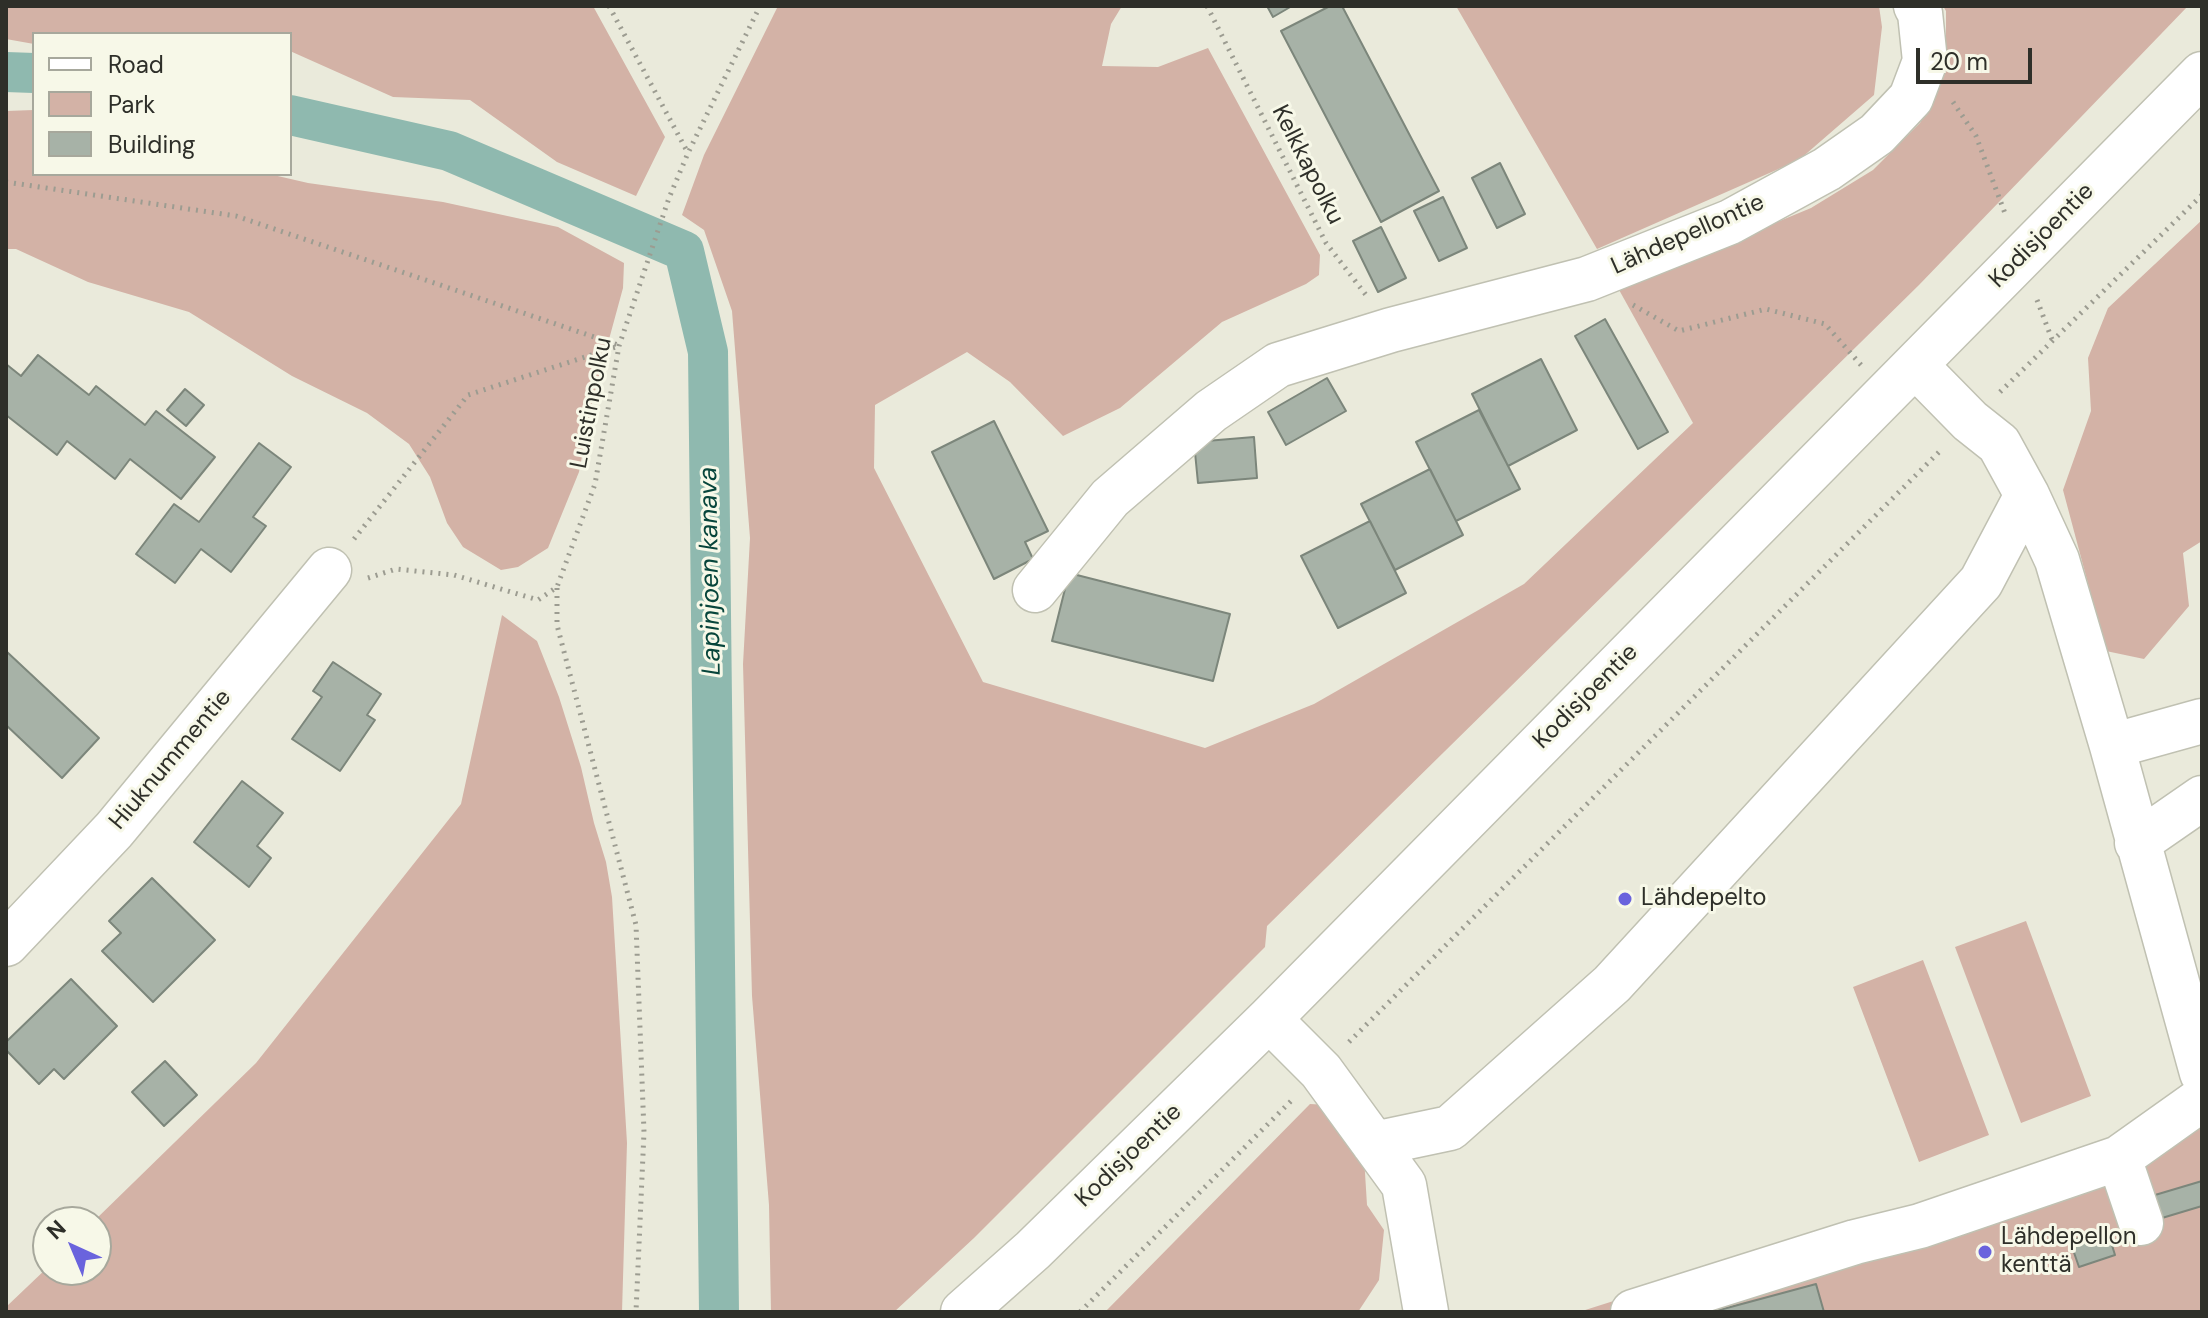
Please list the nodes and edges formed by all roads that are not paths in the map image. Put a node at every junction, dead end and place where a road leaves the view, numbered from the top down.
1 (1916, 6) edge
2 (2202, 74) edge
3 (1900, 379) junction
4 (2027, 495) junction
5 (329, 570) road end
6 (1035, 590) dead end
7 (2202, 722) edge
8 (2112, 746) junction
9 (2202, 798) edge
10 (2137, 843) junction
11 (6, 944) edge
12 (1269, 1019) junction
13 (2202, 1073) edge
14 (2202, 1099) edge
15 (1374, 1144) junction
16 (2119, 1158) junction
17 (2141, 1223) dead end
18 (963, 1312) edge
19 (1426, 1312) edge
20 (1633, 1312) edge

1 - 6 street, Lähdepellontie
2 - 3 street, Kodisjoentie
3 - 4 street
3 - 12 street, Kodisjoentie
4 - 8 street
4 - 15 street
5 - 11 street, Hiuknummentie
7 - 8 street
8 - 10 street
9 - 10 street
10 - 13 street
12 - 15 street
12 - 18 street, Kodisjoentie
14 - 16 street
15 - 19 street
16 - 17 street
16 - 20 street

